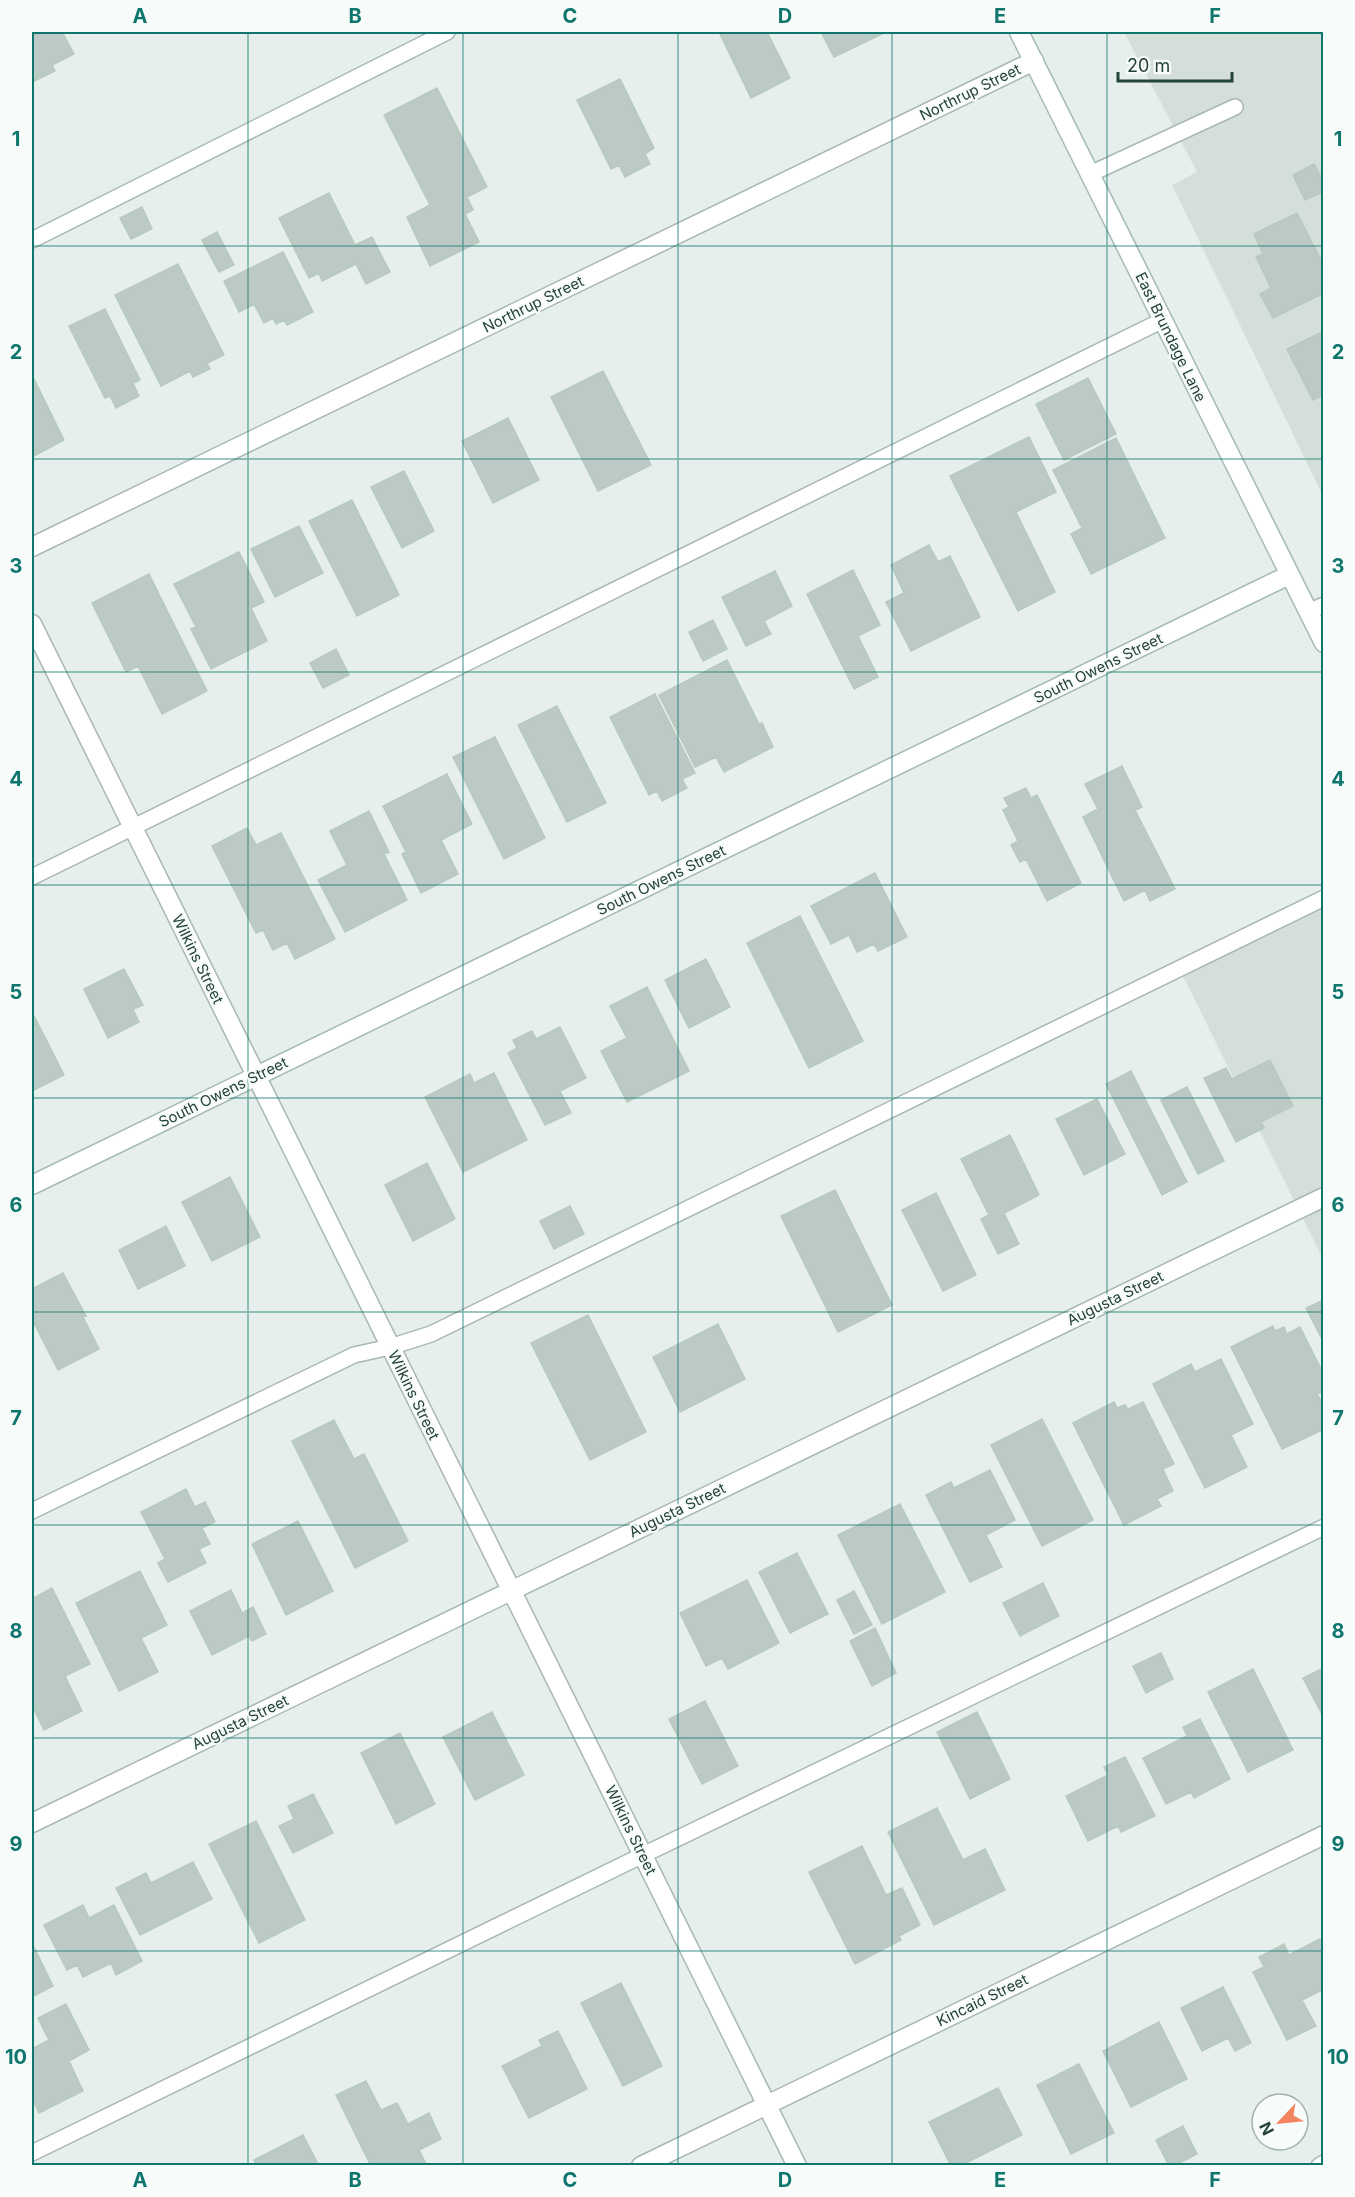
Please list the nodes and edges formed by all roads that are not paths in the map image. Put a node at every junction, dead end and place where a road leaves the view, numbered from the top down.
1 (447, 32) edge
2 (1019, 32) edge
3 (1034, 61) junction
4 (1235, 107) dead end
5 (1090, 174) junction
6 (32, 240) edge
7 (1163, 320) junction
8 (32, 547) edge
9 (1289, 575) junction
10 (1316, 608) edge
11 (32, 624) edge
12 (1323, 643) edge
13 (133, 828) junction
14 (32, 877) edge
15 (1323, 898) edge
16 (256, 1076) junction
17 (32, 1185) edge
18 (1323, 1197) edge
19 (390, 1347) junction
20 (32, 1511) edge
21 (1323, 1527) edge
22 (511, 1590) junction
23 (32, 1823) edge
24 (1323, 1835) edge
25 (643, 1855) junction
26 (767, 2104) junction
27 (32, 2153) edge
28 (1323, 2163) edge
29 (641, 2166) edge
30 (797, 2166) edge
31 (1318, 2166) edge

1 - 6 lane
2 - 3 street, East Brundage Lane
3 - 5 street, East Brundage Lane
3 - 8 street, Northrup Street
4 - 5 lane
5 - 7 street, East Brundage Lane
7 - 9 street, East Brundage Lane
7 - 13 lane
9 - 10 street, East Brundage Lane
9 - 16 street, South Owens Street
10 - 12 street, East Brundage Lane
11 - 13 street, Wilkins Street
13 - 14 lane
13 - 16 street, Wilkins Street
15 - 19 lane
16 - 17 street, South Owens Street
16 - 19 street, Wilkins Street
18 - 22 street, Augusta Street
19 - 20 lane
19 - 22 street, Wilkins Street
21 - 25 lane
22 - 23 street, Augusta Street
22 - 25 street, Wilkins Street
24 - 26 street, Kincaid Street
25 - 26 street, Wilkins Street
25 - 27 lane
26 - 29 street, Kincaid Street
26 - 30 street, Wilkins Street
28 - 31 lane

